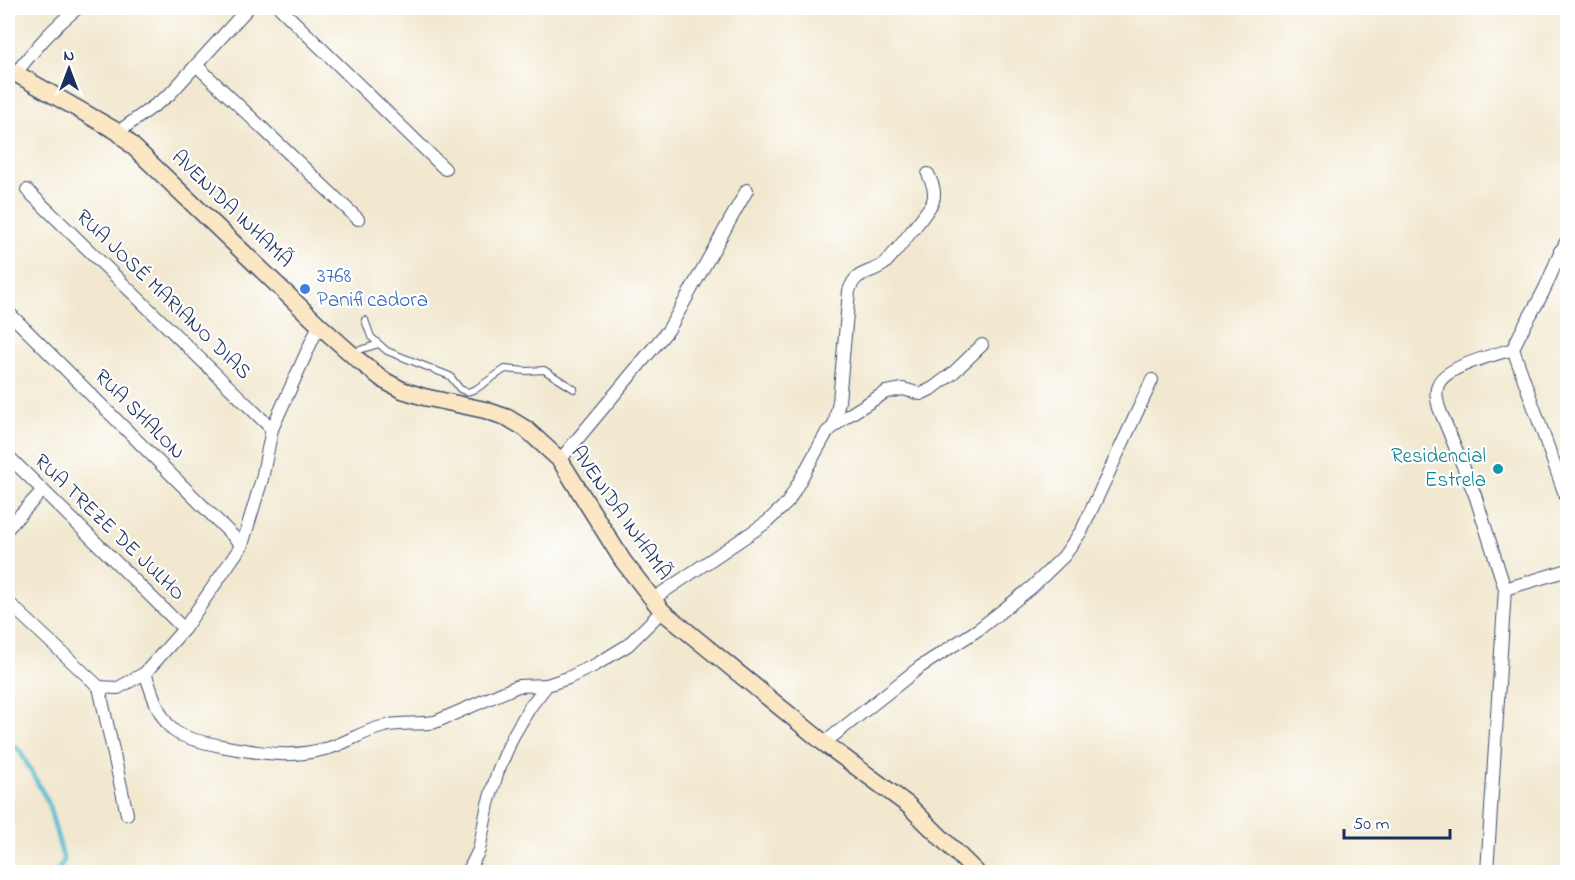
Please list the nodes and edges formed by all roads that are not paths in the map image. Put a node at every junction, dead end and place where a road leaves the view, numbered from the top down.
1 (78, 8) edge
2 (248, 8) edge
3 (280, 8) edge
4 (196, 65) junction
5 (11, 71) edge
6 (118, 132) junction
7 (445, 169) dead end
8 (928, 174) dead end
9 (27, 190) dead end
10 (747, 190) dead end
11 (358, 219) dead end
12 (1568, 239) edge
13 (1560, 251) junction
14 (1568, 270) edge
15 (8, 312) edge
16 (365, 320) dead end
17 (319, 325) junction
18 (379, 344) junction
19 (982, 345) dead end
20 (1513, 349) junction
21 (349, 353) junction
22 (1152, 380) dead end
23 (574, 388) dead end
24 (458, 396) junction
25 (834, 426) junction
26 (273, 429) junction
27 (8, 456) edge
28 (560, 460) junction
29 (42, 491) junction
30 (1568, 503) edge
31 (8, 528) edge
32 (242, 545) junction
33 (1568, 570) edge
34 (1505, 589) junction
35 (8, 602) edge
36 (658, 605) junction
37 (184, 629) junction
38 (145, 673) junction
39 (547, 685) junction
40 (99, 687) junction
41 (824, 743) junction
42 (127, 814) dead end
43 (468, 873) edge
44 (976, 873) edge
45 (1487, 873) edge

1 - 5 street
2 - 4 street
3 - 7 street
4 - 6 street
4 - 11 street
5 - 6 street, AVENIDA INHAMÃ
6 - 17 street, AVENIDA INHAMÃ
8 - 25 street
9 - 26 street, RUA JOSÉ MARIANO DIAS
10 - 28 street
12 - 13 street
13 - 14 street
13 - 20 street
15 - 32 street, RUA SHALON
16 - 18 lane
17 - 21 street, AVENIDA INHAMÃ
17 - 26 street
18 - 21 lane
18 - 24 lane
19 - 25 street
20 - 30 street
20 - 34 street
21 - 24 street, AVENIDA INHAMÃ
22 - 41 street
23 - 24 lane
24 - 28 street, AVENIDA INHAMÃ
25 - 36 street
26 - 32 street
27 - 29 street, RUA TREZE DE JULHO
28 - 36 street, AVENIDA INHAMÃ
29 - 31 street
29 - 37 street, RUA TREZE DE JULHO
32 - 37 street
33 - 34 street
34 - 45 street
35 - 40 street
36 - 39 street
36 - 41 street, AVENIDA INHAMÃ
37 - 38 street
38 - 39 street
38 - 40 street
39 - 43 street
40 - 42 street
41 - 44 street, AVENIDA INHAMÃ

